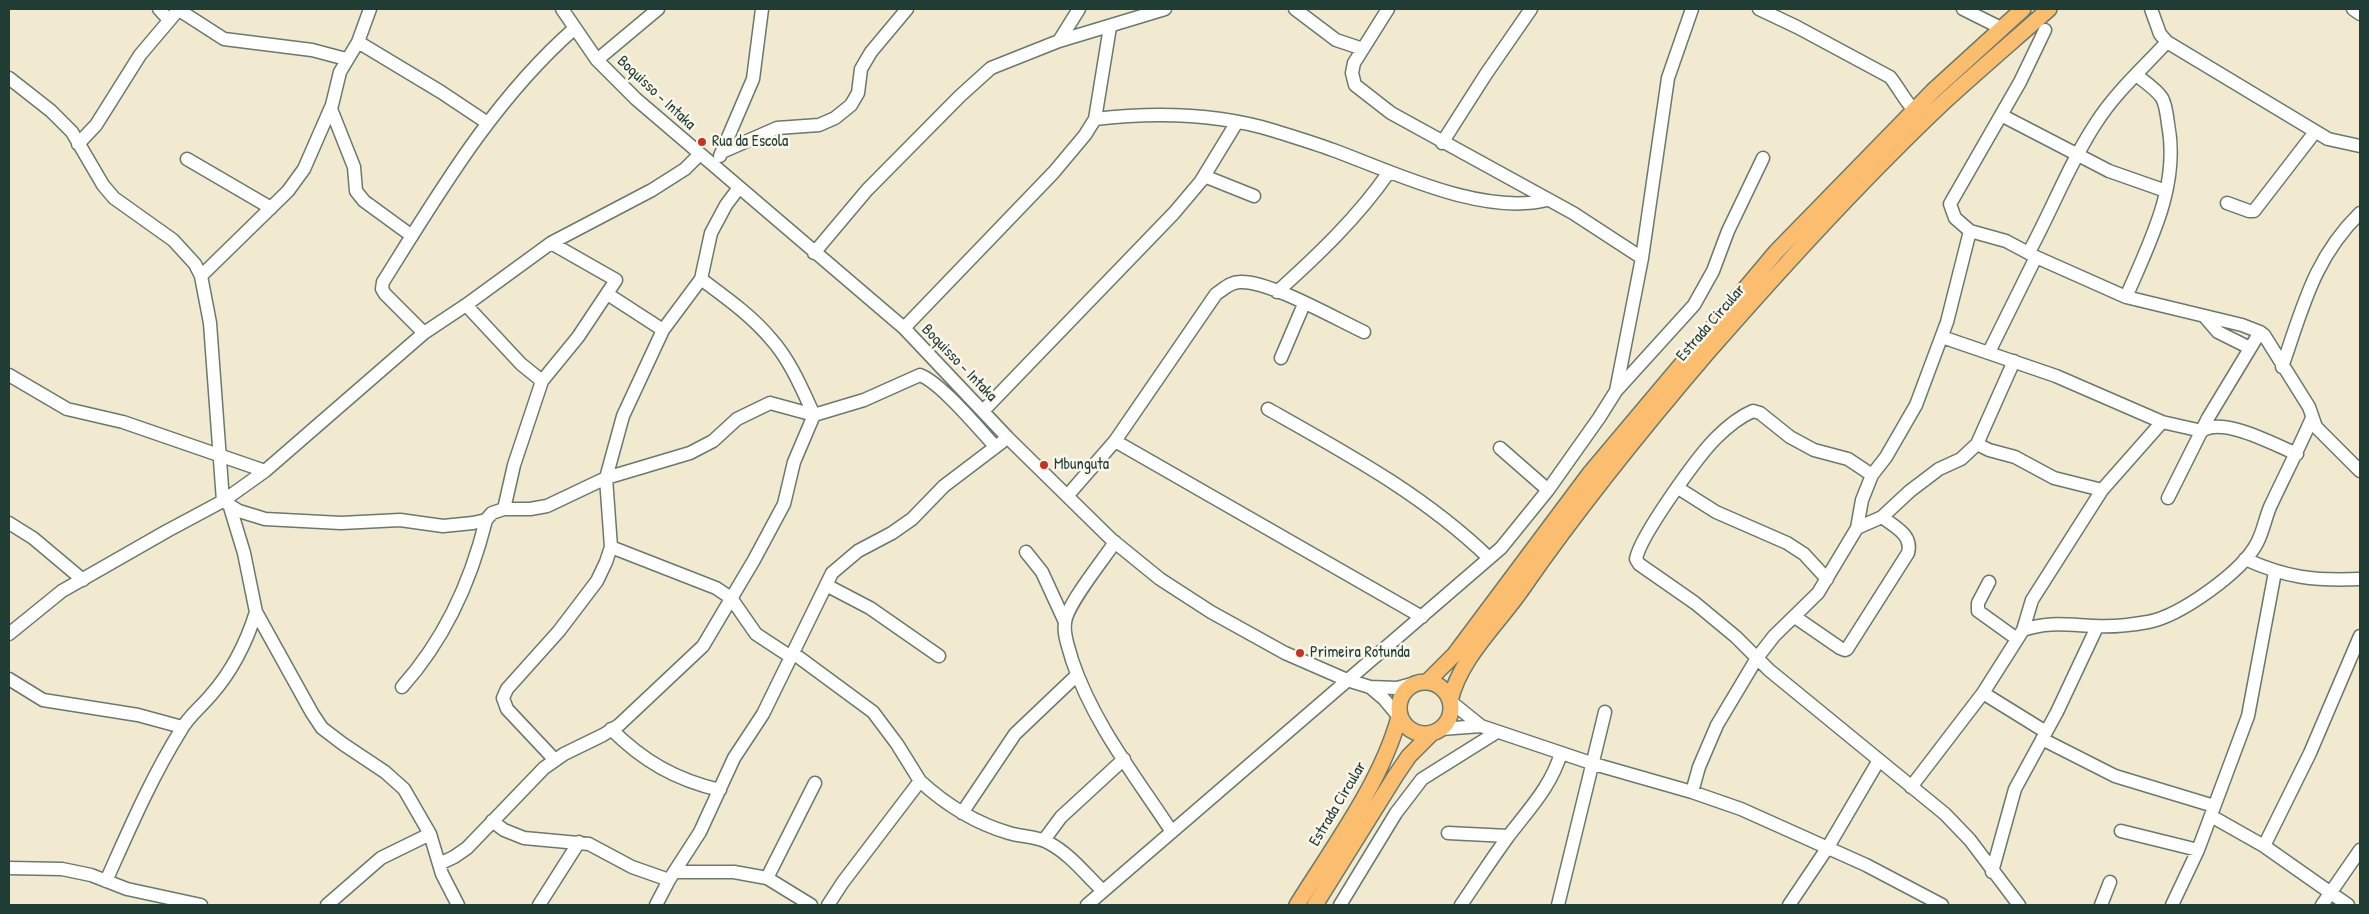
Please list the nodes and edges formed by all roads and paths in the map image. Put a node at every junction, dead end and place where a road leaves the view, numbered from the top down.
1 (159, 9) edge
2 (179, 9) edge
3 (370, 9) edge
4 (562, 9) edge
5 (658, 9) edge
6 (762, 9) edge
7 (907, 9) edge
8 (1079, 9) edge
9 (1165, 9) edge
10 (1295, 9) edge
11 (1388, 9) edge
12 (1531, 9) edge
13 (1758, 9) edge
14 (1963, 9) edge
15 (2023, 9) edge
16 (2049, 9) edge
17 (2152, 9) edge
18 (2353, 9) edge
19 (1686, 10) edge
20 (2360, 14) edge
21 (169, 20) junction
22 (1110, 27) junction
23 (576, 28) junction
24 (2002, 28) junction
25 (2045, 30) dead end
26 (1059, 41) junction
27 (358, 42) junction
28 (2167, 42) junction
29 (1363, 49) junction
30 (346, 59) junction
31 (597, 60) junction
32 (2136, 75) junction
33 (9, 78) edge
34 (331, 109) junction
35 (1914, 110) junction
36 (2001, 115) junction
37 (1095, 119) junction
38 (486, 122) junction
39 (1237, 122) junction
40 (2315, 132) junction
41 (1442, 143) junction
42 (78, 144) junction
43 (2360, 146) edge
44 (722, 152) junction
45 (700, 154) junction
46 (2076, 156) junction
47 (1763, 158) dead end
48 (187, 159) dead end
49 (714, 166) junction
50 (1389, 172) junction
51 (1204, 176) junction
52 (738, 188) junction
53 (2166, 191) junction
54 (1254, 196) dead end
55 (1547, 200) junction
56 (2227, 203) dead end
57 (271, 208) junction
58 (2360, 213) edge
59 (1970, 231) junction
60 (412, 236) junction
61 (551, 243) junction
62 (814, 253) junction
63 (2032, 255) junction
64 (1642, 258) junction
65 (202, 276) junction
66 (701, 279) junction
67 (1277, 292) junction
68 (609, 295) junction
69 (2126, 297) junction
70 (1304, 304) junction
71 (466, 305) junction
72 (2205, 317) junction
73 (904, 328) junction
74 (663, 330) junction
75 (1364, 332) dead end
76 (2260, 332) junction
77 (424, 333) junction
78 (1942, 337) junction
79 (2250, 348) junction
80 (1990, 352) junction
81 (1281, 358) dead end
82 (2014, 361) junction
83 (2282, 367) junction
84 (9, 375) edge
85 (542, 381) junction
86 (1616, 391) junction
87 (1268, 409) dead end
88 (983, 411) junction
89 (814, 415) junction
90 (2312, 418) junction
91 (2162, 422) junction
92 (2202, 431) junction
93 (1008, 438) junction
94 (1115, 441) junction
95 (1977, 444) junction
96 (995, 446) junction
97 (1500, 448) dead end
98 (2297, 454) junction
99 (220, 456) junction
100 (265, 471) junction
101 (2360, 471) edge
102 (1872, 474) junction
103 (606, 478) junction
104 (1678, 488) junction
105 (1548, 490) junction
106 (2102, 490) junction
107 (1068, 495) junction
108 (2168, 498) dead end
109 (226, 504) junction
110 (504, 509) junction
111 (1882, 517) junction
112 (486, 520) junction
113 (9, 523) edge
114 (1857, 528) junction
115 (1115, 542) junction
116 (611, 547) junction
117 (1026, 552) dead end
118 (1489, 558) junction
119 (2245, 559) junction
120 (2275, 572) junction
121 (2360, 579) edge
122 (83, 580) junction
123 (1827, 580) junction
124 (1989, 582) dead end
125 (826, 585) junction
126 (731, 598) junction
127 (256, 612) junction
128 (1422, 617) junction
129 (1795, 617) junction
130 (1064, 622) junction
131 (2097, 627) junction
132 (9, 634) edge
133 (2020, 634) junction
134 (2360, 636) edge
135 (268, 637) junction
136 (247, 639) junction
137 (792, 655) junction
138 (939, 656) dead end
139 (1757, 658) junction
140 (1077, 675) junction
141 (9, 679) edge
142 (1347, 680) junction
143 (1423, 682) junction
144 (402, 687) dead end
145 (1370, 687) junction
146 (1983, 693) junction
147 (1450, 701) junction
148 (1605, 712) dead end
149 (1399, 717) junction
150 (1481, 726) junction
151 (182, 727) junction
152 (611, 729) junction
153 (1437, 731) junction
154 (1497, 732) junction
155 (2044, 736) junction
156 (1561, 753) junction
157 (554, 759) junction
158 (1124, 760) junction
159 (1879, 760) junction
160 (1594, 764) junction
161 (920, 781) junction
162 (815, 783) dead end
163 (1911, 787) junction
164 (720, 790) junction
165 (1692, 792) junction
166 (2212, 811) junction
167 (962, 813) junction
168 (492, 821) junction
169 (2121, 831) dead end
170 (1172, 832) junction
171 (1448, 833) dead end
172 (430, 834) junction
173 (1508, 836) junction
174 (1044, 840) junction
175 (579, 842) junction
176 (2264, 846) junction
177 (1828, 847) junction
178 (2198, 850) junction
179 (2360, 850) edge
180 (439, 864) junction
181 (9, 868) edge
182 (1992, 872) junction
183 (672, 876) junction
184 (767, 878) junction
185 (106, 881) junction
186 (2110, 882) dead end
187 (1103, 891) junction
188 (2330, 893) junction
189 (201, 905) edge
190 (327, 905) edge
191 (458, 905) edge
192 (539, 905) edge
193 (656, 905) edge
194 (811, 905) edge
195 (828, 905) edge
196 (1087, 905) edge
197 (1297, 905) edge
198 (1315, 905) edge
199 (1340, 905) edge
200 (1461, 905) edge
201 (1558, 905) edge
202 (1789, 905) edge
203 (1942, 905) edge
204 (2019, 905) edge
205 (2101, 905) edge
206 (2172, 905) edge
207 (2322, 905) edge
208 (2348, 905) edge

1 - 21 street
2 - 21 street
2 - 30 street
3 - 27 street
4 - 23 street, Boquisso - Intaka
5 - 31 street
6 - 44 street
7 - 44 street
8 - 26 street
9 - 22 street
10 - 29 street
11 - 29 street
12 - 41 street
13 - 35 street
14 - 24 street
15 - 24 main road, Estrada Circular
16 - 147 main road, Estrada Circular
17 - 28 street
18 - 20 street
19 - 64 street
21 - 42 street
22 - 26 street
22 - 37 street
23 - 31 street, Boquisso - Intaka
23 - 38 street
24 - 35 main road, Estrada Circular
25 - 36 street
26 - 62 street
27 - 30 street
27 - 38 street
28 - 32 street
28 - 40 street
29 - 41 street
30 - 34 street
31 - 45 street, Boquisso - Intaka
32 - 46 street
32 - 53 street
33 - 42 street
34 - 57 street
34 - 60 street
35 - 143 main road, Estrada Circular
36 - 46 street
36 - 59 street
37 - 39 street
37 - 73 street
38 - 60 street
39 - 50 street
39 - 51 street
40 - 43 street
40 - 56 street
41 - 55 street
42 - 65 street
44 - 49 street
45 - 49 street, Boquisso - Intaka
45 - 61 street
46 - 53 street
46 - 63 street
47 - 86 street
48 - 57 street
49 - 52 street, Boquisso - Intaka
50 - 55 street
50 - 67 street
51 - 54 street
51 - 88 street
52 - 62 street, Boquisso - Intaka
52 - 66 street
53 - 69 street
55 - 64 street
57 - 65 street
58 - 83 street
59 - 63 street
59 - 78 street
60 - 77 street
61 - 68 street
61 - 71 street
62 - 73 street, Boquisso - Intaka
63 - 69 street
63 - 80 street
64 - 86 street
65 - 99 street
66 - 74 street
66 - 89 street
67 - 70 street
67 - 94 street
68 - 74 street
68 - 85 street
69 - 72 street
70 - 75 street
70 - 81 street
71 - 77 street
71 - 85 street
72 - 76 street
72 - 79 street
73 - 88 street, Boquisso - Intaka
74 - 103 street
76 - 79 street
76 - 83 street
77 - 100 street
78 - 80 street
78 - 102 street
79 - 92 street
80 - 82 street
82 - 91 street
82 - 95 street
83 - 90 street
84 - 99 street
85 - 110 street
86 - 105 street
87 - 118 street
88 - 93 street, Boquisso - Intaka
89 - 96 street
89 - 103 street
89 - 126 street
90 - 98 street
90 - 101 street
91 - 92 street
91 - 106 street
92 - 98 street
92 - 108 street
93 - 96 street
93 - 107 street, Boquisso - Intaka
94 - 107 street
94 - 128 street
95 - 106 street
95 - 111 street
96 - 125 street
97 - 105 street
98 - 119 street
99 - 100 street
99 - 109 street
100 - 109 street
102 - 104 street
102 - 114 street
103 - 110 street
103 - 116 street
104 - 123 street
104 - 139 street
105 - 118 street
106 - 133 street
107 - 115 street, Boquisso - Intaka
109 - 112 street
109 - 122 street
109 - 127 street
110 - 112 street
111 - 114 street
111 - 129 street
112 - 144 street
113 - 122 street
114 - 123 street
115 - 130 street
115 - 142 street, Boquisso - Intaka
116 - 126 street
116 - 157 street
117 - 130 street
118 - 128 street
119 - 120 street
119 - 131 street
120 - 121 street
120 - 166 street
122 - 132 street
123 - 129 street
124 - 133 street
125 - 137 street
125 - 138 street
126 - 137 street
126 - 152 street
127 - 135 street
127 - 136 street
128 - 142 street
129 - 139 street
130 - 140 street
131 - 133 street
131 - 155 street
133 - 146 street
134 - 176 street
135 - 136 street
135 - 172 street
136 - 151 street
137 - 161 street
137 - 164 street
139 - 159 street
139 - 165 street
140 - 158 street
140 - 167 street
141 - 151 street
142 - 145 street, Boquisso - Intaka
142 - 170 street
143 - 145 street
143 - 147 main road
143 - 149 main road
145 - 149 street
146 - 155 street
146 - 163 street
147 - 150 street
147 - 153 main road
148 - 160 street
149 - 153 main road
149 - 197 main road, Estrada Circular
150 - 153 street
150 - 154 street
151 - 185 street
152 - 157 street
152 - 164 street
153 - 198 main road, Estrada Circular
154 - 156 street
154 - 199 street
155 - 166 street
155 - 182 street
156 - 160 street
156 - 173 street
157 - 168 street
158 - 170 street
158 - 174 street
159 - 163 street
159 - 177 street
160 - 165 street
160 - 201 street
161 - 167 street
161 - 195 street
162 - 184 street
163 - 182 street
164 - 183 street
165 - 177 street
166 - 176 street
166 - 178 street
167 - 174 street
168 - 175 street
168 - 180 street
169 - 178 street
170 - 187 street
171 - 173 street
172 - 180 street
172 - 190 street
173 - 200 street
174 - 187 street
175 - 183 street
175 - 192 street
176 - 188 street
177 - 202 street
177 - 203 street
178 - 206 street
179 - 188 street
180 - 191 street
181 - 185 street
182 - 204 street
183 - 184 street
183 - 193 street
184 - 194 street
185 - 189 street
186 - 205 street
187 - 196 street
188 - 207 street
188 - 208 street

